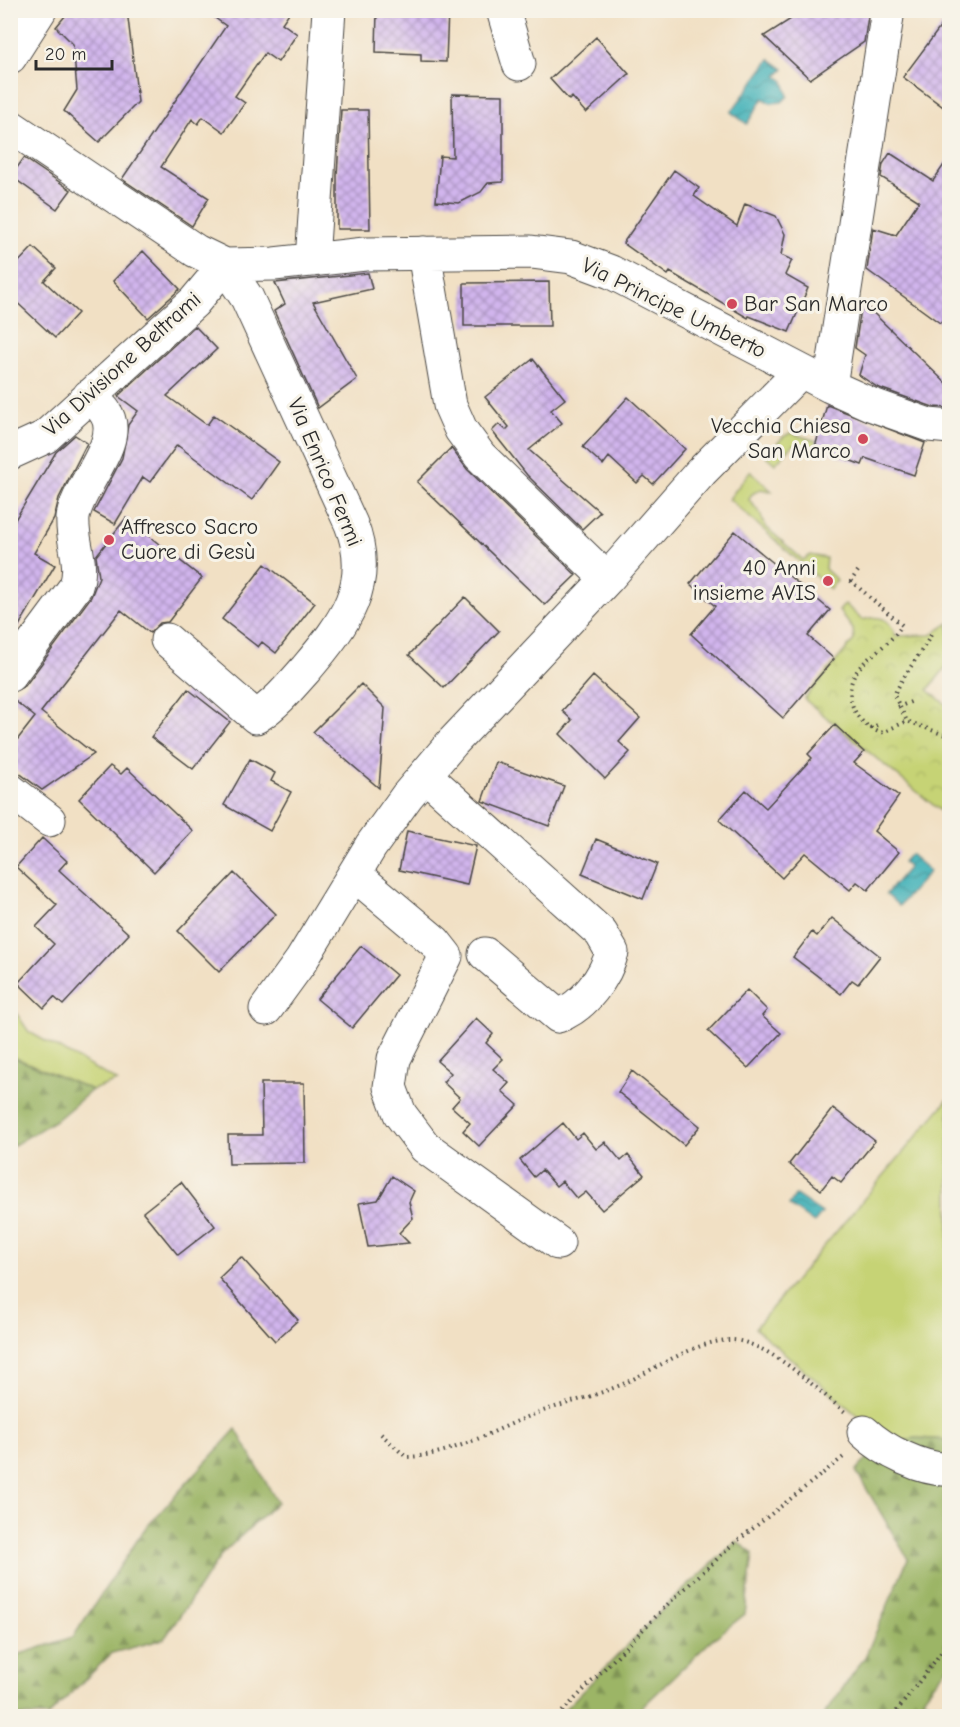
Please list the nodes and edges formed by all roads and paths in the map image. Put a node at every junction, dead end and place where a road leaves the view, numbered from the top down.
1 (40, 10) edge
2 (329, 10) edge
3 (503, 10) edge
4 (888, 10) edge
5 (10, 57) edge
6 (519, 64) dead end
7 (10, 126) edge
8 (424, 253) junction
9 (312, 260) junction
10 (225, 265) junction
11 (801, 371) junction
12 (830, 386) junction
13 (89, 396) junction
14 (950, 427) edge
15 (10, 453) edge
16 (858, 571) dead end
17 (607, 579) junction
18 (931, 635) dead end
19 (167, 640) dead end
20 (10, 675) edge
21 (913, 701) dead end
22 (898, 707) junction
23 (907, 721) junction
24 (880, 724) dead end
25 (870, 728) junction
26 (950, 737) edge
27 (425, 775) junction
28 (10, 790) edge
29 (49, 820) dead end
30 (354, 874) junction
31 (485, 954) dead end
32 (266, 1009) dead end
33 (558, 1242) dead end
34 (864, 1432) junction
35 (381, 1434) dead end
36 (950, 1469) edge
37 (950, 1641) edge
38 (558, 1716) edge
39 (893, 1716) edge

1 - 5 street
2 - 9 street
3 - 6 street
4 - 12 street
7 - 10 street
8 - 9 street, Via Principe Umberto
8 - 11 street, Via Principe Umberto
8 - 17 street
9 - 10 street, Via Principe Umberto
10 - 13 street, Via Divisione Beltrami
10 - 19 street, Via Enrico Fermi
11 - 12 street, Via Principe Umberto
11 - 17 street
12 - 14 street, Via Principe Umberto
13 - 15 street, Via Divisione Beltrami
13 - 20 street
16 - 25 path
17 - 27 street
18 - 22 path
21 - 22 path
22 - 23 path
23 - 25 path
23 - 26 path
24 - 25 path
27 - 30 street
27 - 31 street
28 - 29 street
30 - 32 street
30 - 33 street
34 - 35 path
34 - 36 street
34 - 38 path
37 - 39 path

